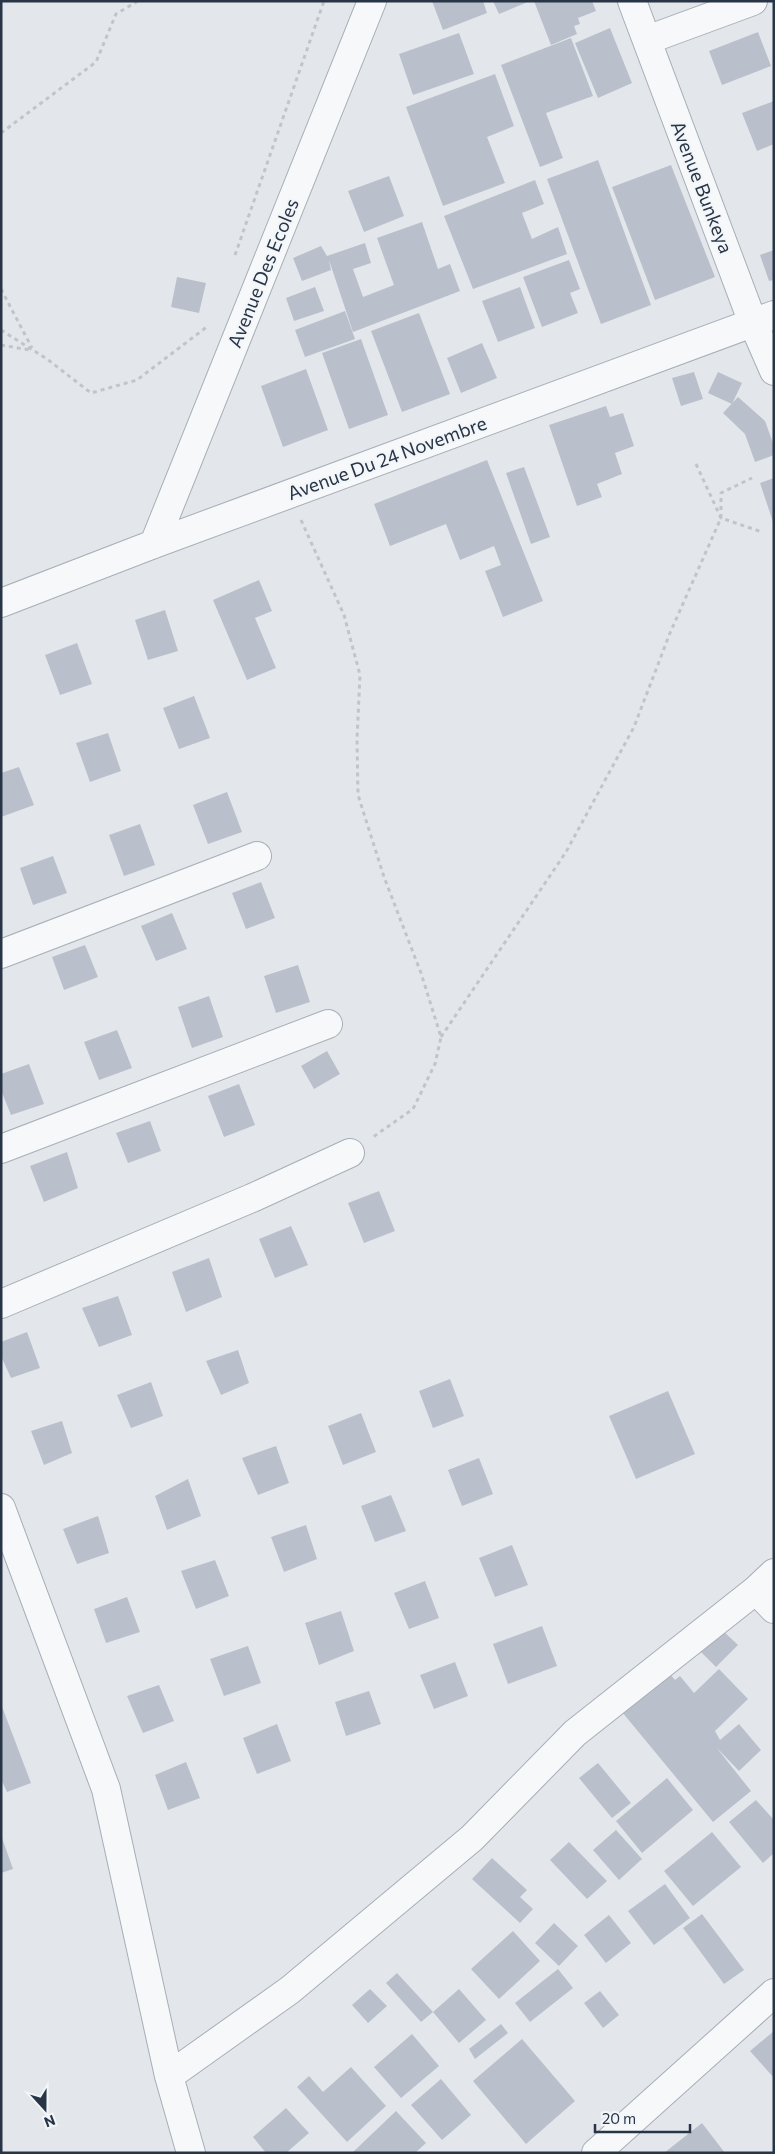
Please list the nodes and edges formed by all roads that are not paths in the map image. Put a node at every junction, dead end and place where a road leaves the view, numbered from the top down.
1 (372, 1) edge
2 (632, 1) edge
3 (752, 1) edge
4 (647, 40) junction
5 (764, 319) edge
6 (774, 372) edge
7 (154, 544) junction
8 (1, 603) edge
9 (257, 856) dead end
10 (1, 954) edge
11 (328, 1024) dead end
12 (1, 1149) edge
13 (350, 1153) road end
14 (1, 1304) edge
15 (1, 1508) edge
16 (765, 1581) edge
17 (774, 1609) edge
18 (774, 1993) edge
19 (169, 2076) junction
20 (191, 2153) edge
21 (596, 2153) edge

1 - 7 street, Avenue Des Ecoles
2 - 4 street, Avenue Bunkeya
3 - 4 street
4 - 5 street, Avenue Bunkeya
5 - 6 street, Avenue Bunkeya
5 - 7 street, Avenue Du 24 Novembre
7 - 8 street, Avenue Du 24 Novembre
9 - 10 street
11 - 12 street
13 - 14 street
15 - 19 street
16 - 17 street
16 - 19 street
18 - 21 street
19 - 20 street

